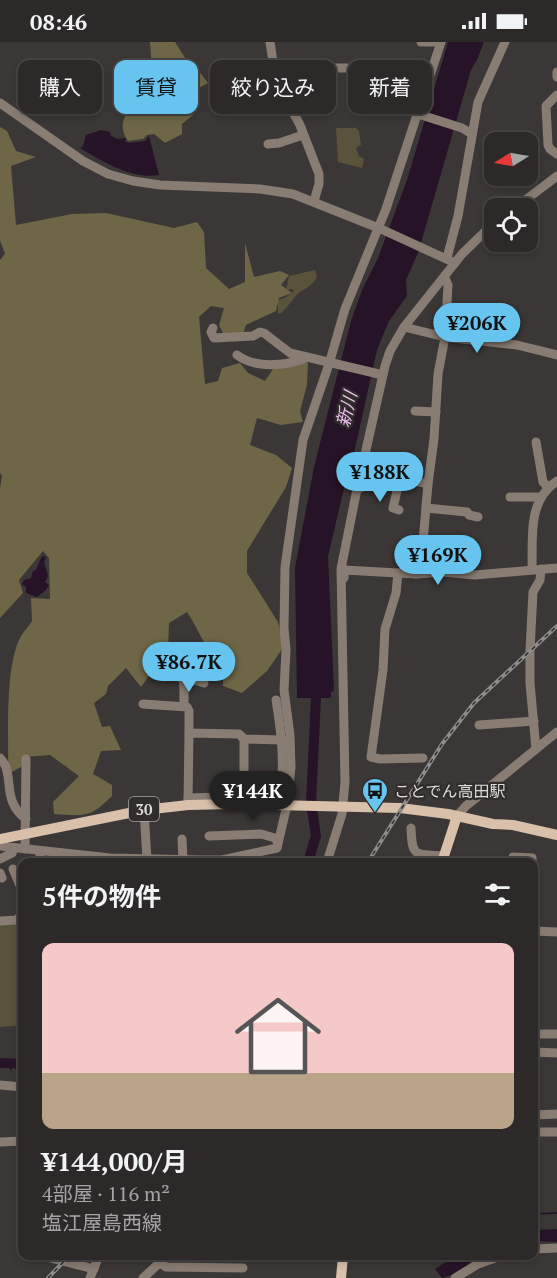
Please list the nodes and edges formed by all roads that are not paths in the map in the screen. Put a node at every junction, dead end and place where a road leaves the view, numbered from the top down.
1 (270, 42) edge
2 (421, 42) edge
3 (441, 42) edge
4 (505, 42) edge
5 (273, 60) edge
6 (432, 69) edge
7 (557, 72) edge
8 (557, 77) edge
9 (557, 95) edge
10 (0, 103) edge
11 (294, 114) edge
12 (419, 115) joint
13 (472, 134) junction
14 (303, 135) junction
15 (267, 144) dead end
16 (557, 154) edge
17 (557, 176) edge
18 (528, 198) edge
19 (314, 201) junction
20 (380, 228) junction
21 (484, 233) edge
22 (451, 261) junction
23 (445, 278) junction
24 (404, 327) junction
25 (213, 328) dead end
26 (445, 337) junction
27 (237, 355) dead end
28 (557, 355) edge
29 (306, 358) junction
30 (333, 364) junction
31 (380, 374) junction
32 (416, 411) dead end
33 (436, 412) junction
34 (536, 442) dead end
35 (400, 478) junction
36 (557, 481) edge
37 (428, 484) junction
38 (548, 487) junction
39 (356, 494) junction
40 (510, 497) dead end
41 (540, 497) junction
42 (426, 508) junction
43 (399, 510) dead end
44 (478, 517) dead end
45 (557, 568) edge
46 (536, 569) junction
47 (398, 573) junction
48 (416, 574) junction
49 (341, 600) junction
50 (180, 649) dead end
51 (160, 669) dead end
52 (179, 674) junction
53 (204, 683) dead end
54 (184, 686) junction
55 (276, 700) dead end
56 (143, 704) dead end
57 (184, 706) junction
58 (534, 720) junction
59 (479, 725) dead end
60 (557, 732) edge
61 (189, 733) junction
62 (244, 739) junction
63 (283, 740) junction
64 (536, 749) junction
65 (0, 758) edge
66 (423, 758) dead end
67 (26, 759) dead end
68 (244, 796) junction
69 (188, 801) junction
70 (289, 805) junction
71 (341, 805) junction
72 (144, 810) junction
73 (457, 816) junction
74 (26, 819) junction
75 (411, 828) dead end
76 (26, 834) junction
77 (557, 835) edge
78 (209, 836) dead end
79 (0, 839) edge
80 (182, 839) dead end
81 (278, 843) junction
82 (0, 846) edge
83 (14, 848) junction
84 (25, 849) junction
85 (39, 850) junction
86 (41, 858) edge
87 (76, 858) edge
88 (147, 858) edge
89 (183, 858) edge
90 (231, 858) edge
91 (328, 858) edge
92 (437, 858) edge
93 (442, 858) edge
94 (513, 858) edge
95 (532, 858) edge
96 (0, 859) edge
97 (13, 868) dead end
98 (18, 878) edge
99 (18, 919) edge
100 (0, 921) edge
101 (538, 931) edge
102 (557, 932) edge
103 (538, 1034) edge
104 (557, 1034) edge
105 (538, 1052) edge
106 (557, 1053) edge
107 (0, 1085) edge
108 (18, 1087) edge
109 (557, 1114) edge
110 (538, 1115) edge
111 (538, 1124) edge
112 (557, 1132) edge
113 (18, 1141) edge
114 (0, 1142) edge
115 (557, 1248) edge
116 (538, 1249) edge
117 (55, 1260) edge
118 (163, 1260) edge
119 (343, 1260) edge
120 (490, 1260) edge
121 (160, 1263) junction
122 (243, 1268) dead end
123 (92, 1273) edge
124 (143, 1278) edge
125 (341, 1278) edge
126 (455, 1278) edge

1 - 5 street
2 - 3 street
3 - 6 street
4 - 13 street
7 - 8 street
9 - 16 street
10 - 19 street
11 - 14 street
12 - 13 street
12 - 20 street
13 - 22 street
14 - 15 street
14 - 19 street
17 - 18 street
19 - 20 street
20 - 22 street
20 - 30 street
21 - 22 street
22 - 23 street
23 - 24 street
23 - 26 street
24 - 26 street
24 - 31 street
25 - 29 street
26 - 28 street
26 - 33 street
27 - 29 street
29 - 30 street
30 - 31 street
30 - 70 street
31 - 39 street
32 - 33 street
33 - 37 street
34 - 38 street
35 - 37 street
35 - 39 street
35 - 43 street
36 - 38 street
37 - 42 street
38 - 41 street
39 - 49 street
40 - 41 street
41 - 46 street
42 - 44 street
42 - 48 street
45 - 46 street
46 - 48 street
46 - 58 street
47 - 48 street
47 - 49 street
47 - 66 street
49 - 71 street
50 - 52 street
51 - 52 street
52 - 54 street
53 - 54 street
54 - 57 street
55 - 63 street
56 - 57 street
57 - 61 street
58 - 59 street
58 - 64 street
60 - 64 street
61 - 62 street
61 - 69 street
62 - 63 street
62 - 68 street
63 - 68 street
64 - 73 street
65 - 74 street
67 - 74 street
68 - 69 street
69 - 70 main road, 30
69 - 72 main road, 30
70 - 71 main road, 30
70 - 81 street
71 - 73 main road, 30
71 - 91 street
72 - 76 main road, 30
72 - 88 street
73 - 77 main road, 30
73 - 93 main road
74 - 76 street
75 - 92 street
76 - 79 main road, 30
76 - 84 street
78 - 81 street
80 - 89 street
81 - 90 street
82 - 83 street
83 - 84 street
83 - 96 street
84 - 85 street
85 - 86 street
85 - 87 street
94 - 95 street
97 - 98 street
99 - 100 street
101 - 102 street
103 - 104 street
105 - 106 street
107 - 108 street
109 - 110 street
111 - 112 street
113 - 114 street
115 - 116 street
117 - 123 street
118 - 121 street
119 - 125 main road
120 - 126 street
121 - 122 street
121 - 124 street

